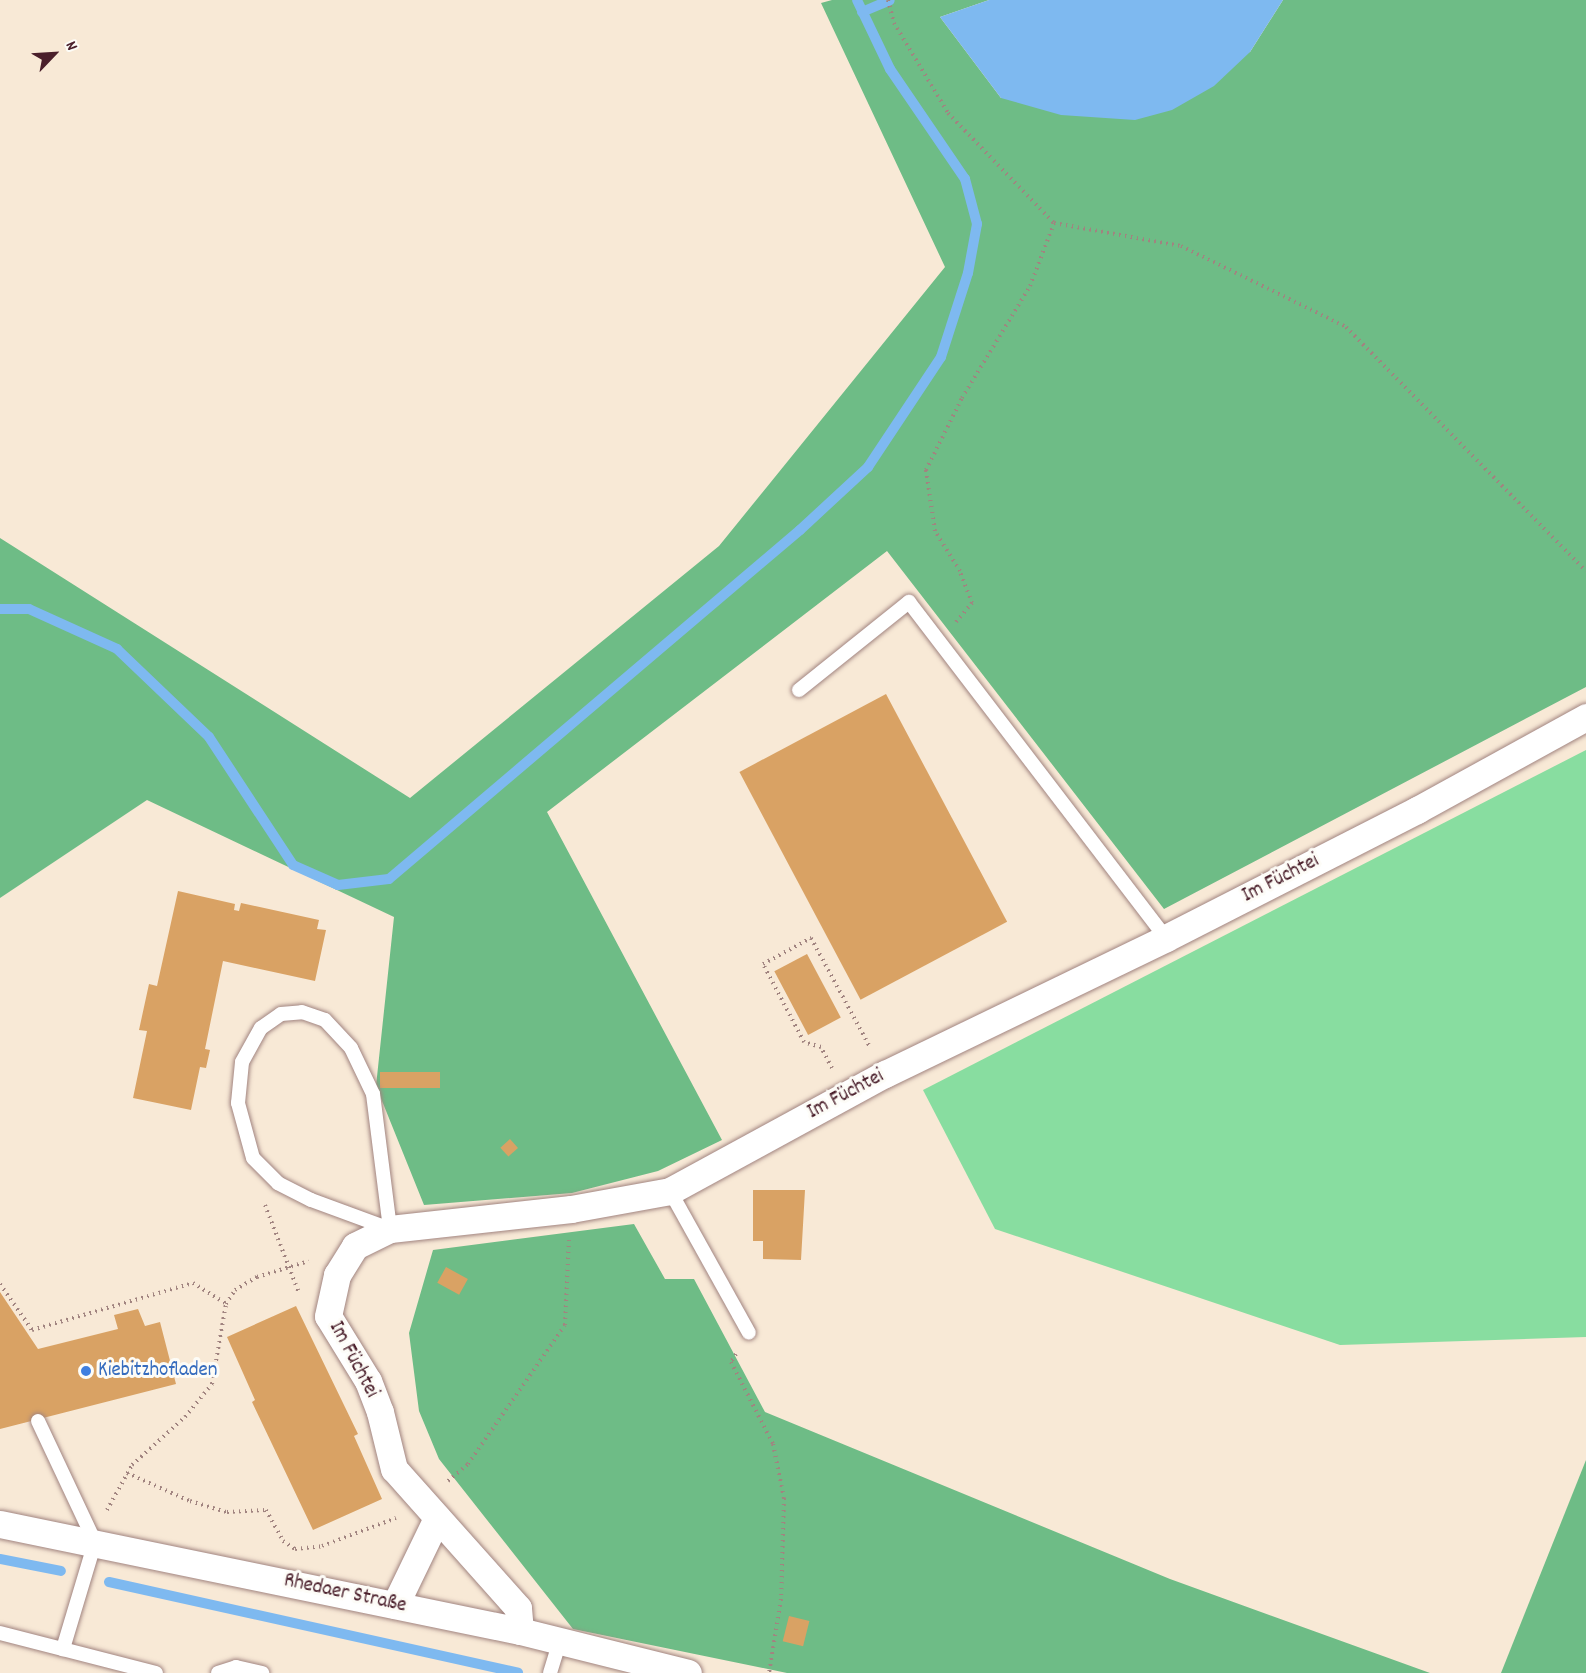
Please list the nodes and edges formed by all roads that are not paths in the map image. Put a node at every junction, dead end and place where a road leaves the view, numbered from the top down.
1 (799, 690) dead end
2 (1586, 717) edge
3 (1166, 938) junction
4 (670, 1191) junction
5 (390, 1229) junction
6 (749, 1333) road end
7 (38, 1421) dead end
8 (430, 1511) junction
9 (0, 1524) edge
10 (99, 1542) junction
11 (395, 1605) junction
12 (520, 1631) junction
13 (0, 1633) edge
14 (560, 1640) junction
15 (63, 1649) junction
16 (156, 1673) edge
17 (218, 1673) edge
18 (262, 1673) edge
19 (550, 1673) edge
20 (688, 1673) edge

1 - 3 lane
2 - 3 street, Im Füchtei
3 - 4 street, Im Füchtei
4 - 5 street, Im Füchtei
4 - 6 lane
5 - 5 lane
5 - 8 street, Im Füchtei
7 - 10 lane
8 - 11 street
8 - 12 street, Im Füchtei
9 - 10 street, Rhedaer Straße
10 - 11 street, Rhedaer Straße
10 - 15 lane
11 - 12 street, Rhedaer Straße
12 - 14 street, Rhedaer Straße
13 - 15 lane
14 - 19 lane
14 - 20 street, Rhedaer Straße
15 - 16 lane
17 - 18 lane

